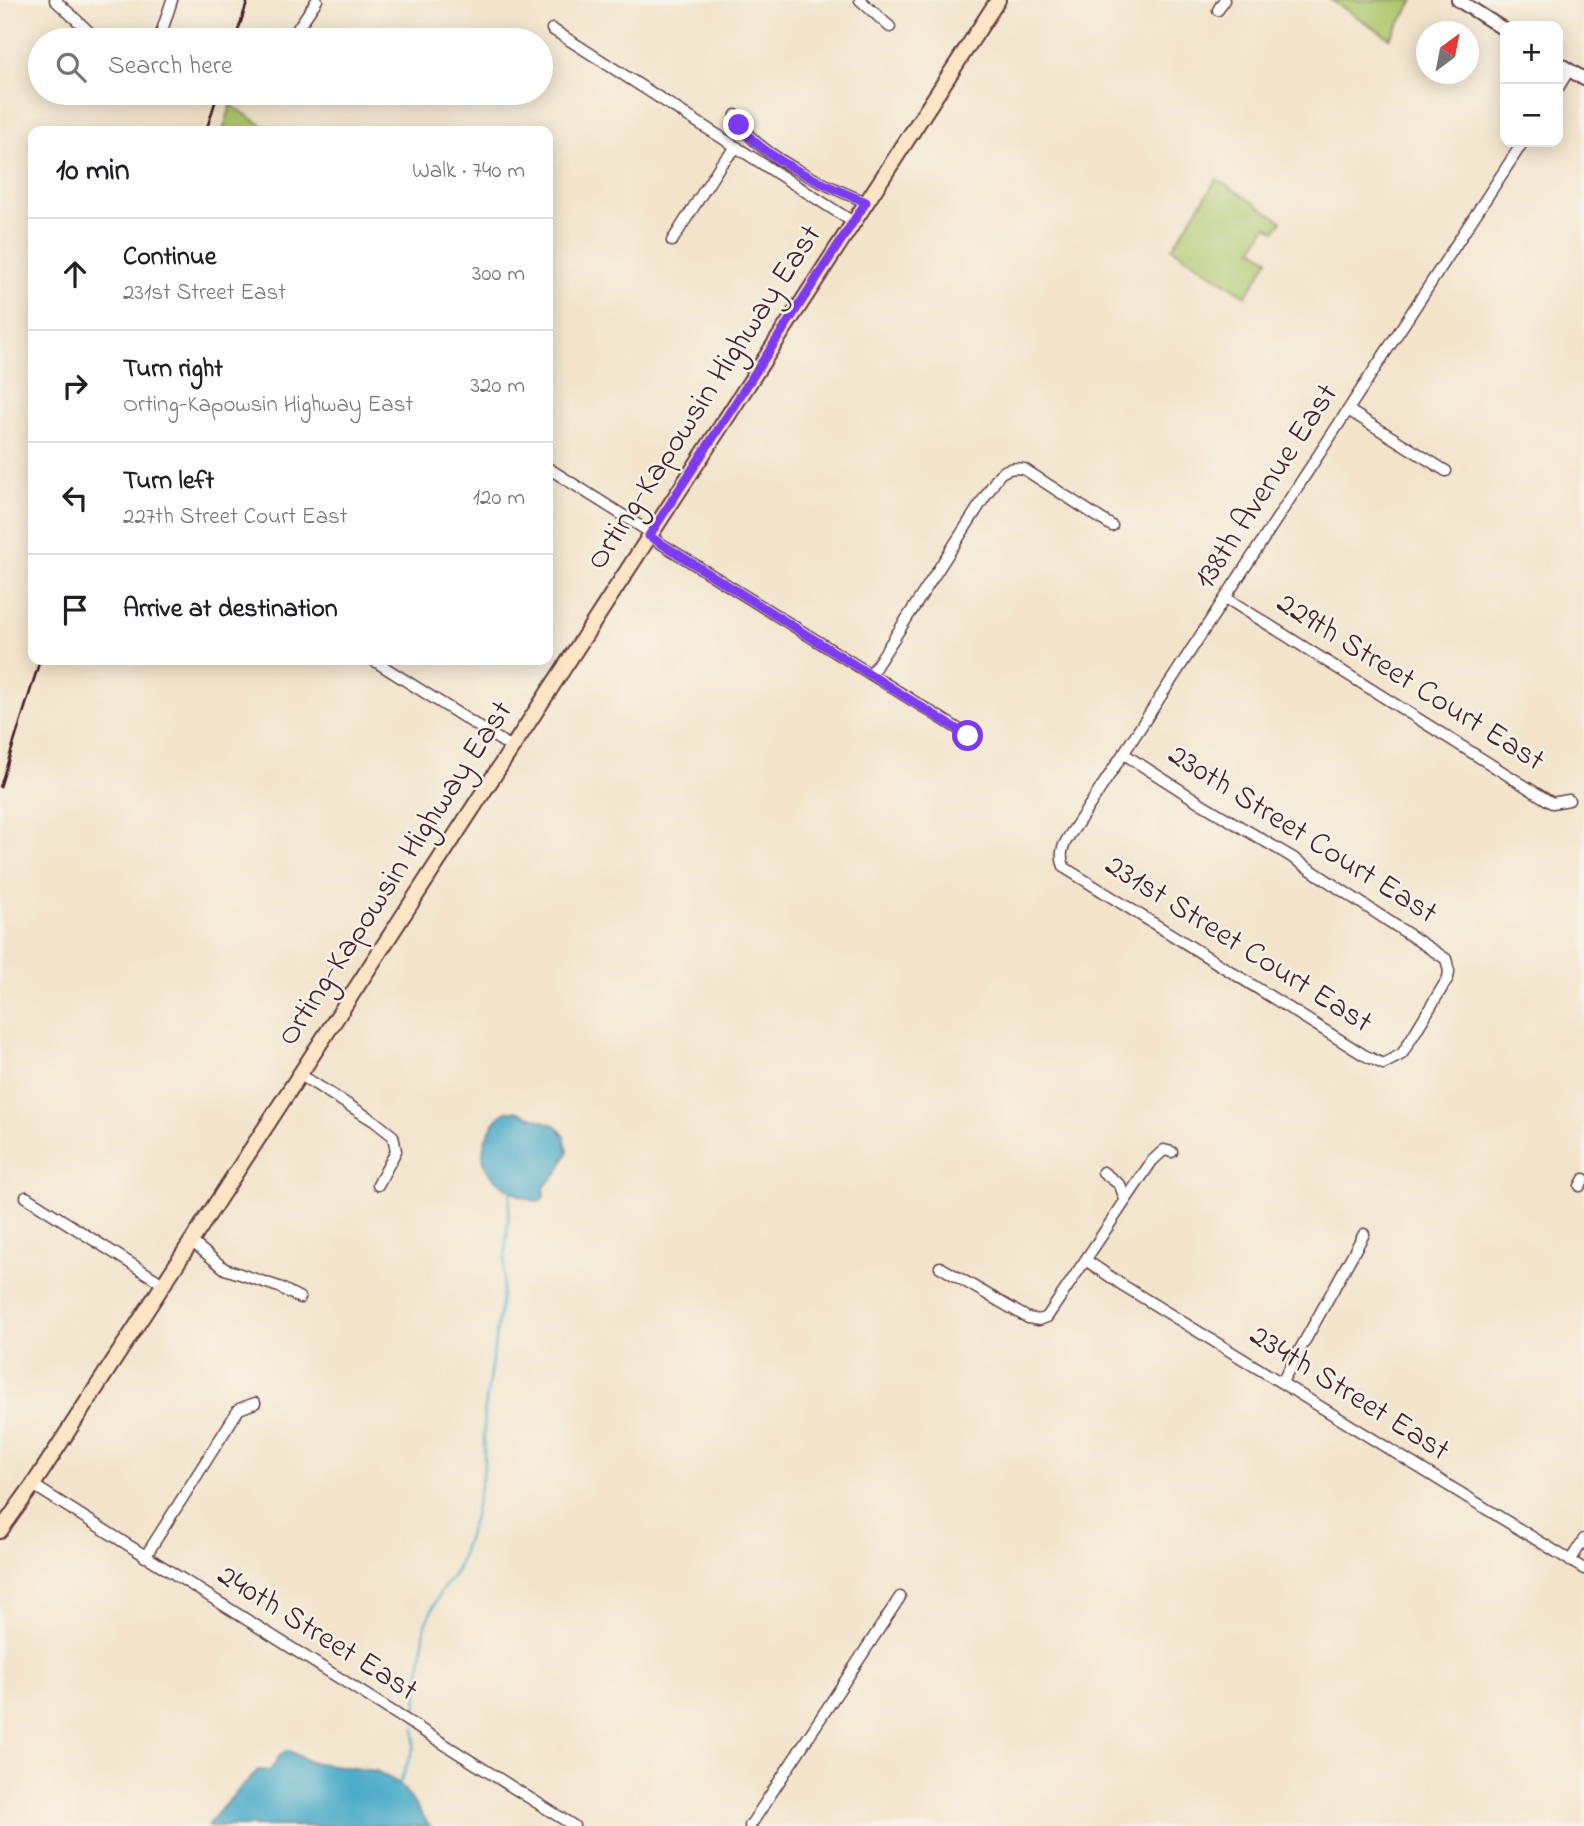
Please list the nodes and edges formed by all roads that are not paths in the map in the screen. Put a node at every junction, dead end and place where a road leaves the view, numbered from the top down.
1 (55, 0) edge
2 (172, 0) edge
3 (317, 0) edge
4 (860, 0) edge
5 (1224, 0) edge
6 (993, 2) edge
7 (1465, 2) edge
8 (1218, 10) dead end
9 (1500, 26) edge
10 (890, 27) dead end
11 (85, 28) edge
12 (163, 28) edge
13 (298, 28) edge
14 (553, 30) edge
15 (1563, 66) edge
16 (1584, 79) edge
17 (736, 115) dead end
18 (737, 146) junction
19 (1520, 147) edge
20 (866, 202) junction
21 (853, 222) junction
22 (672, 242) dead end
23 (1348, 410) junction
24 (553, 471) edge
25 (1446, 471) dead end
26 (1112, 526) dead end
27 (650, 534) junction
28 (1226, 598) junction
29 (381, 665) edge
30 (871, 674) junction
31 (968, 736) dead end
32 (511, 747) junction
33 (1124, 754) junction
34 (1569, 800) dead end
35 (1062, 862) joint
36 (1390, 1062) joint
37 (299, 1074) junction
38 (1172, 1152) dead end
39 (1103, 1172) dead end
40 (377, 1185) dead end
41 (26, 1197) dead end
42 (1125, 1199) junction
43 (1364, 1234) dead end
44 (191, 1241) junction
45 (1087, 1261) junction
46 (940, 1266) dead end
47 (163, 1284) junction
48 (300, 1298) dead end
49 (1282, 1382) junction
50 (255, 1403) dead end
51 (33, 1485) junction
52 (0, 1531) edge
53 (1584, 1539) edge
54 (145, 1557) junction
55 (1570, 1561) junction
56 (1584, 1569) edge
57 (900, 1597) dead end
58 (574, 1826) edge
59 (750, 1826) edge

1 - 11 street
2 - 12 street
3 - 13 street
4 - 10 street
5 - 8 street
6 - 20 main road, Orting-Kapowsin Highway East
7 - 9 street
14 - 18 street
15 - 16 street
17 - 20 street
18 - 21 street
18 - 22 street
19 - 23 street, 138th Avenue East
20 - 21 main road, Orting-Kapowsin Highway East
21 - 27 main road, Orting-Kapowsin Highway East
23 - 25 street
23 - 28 street, 138th Avenue East
24 - 27 street
26 - 30 street
27 - 30 street
27 - 32 main road, Orting-Kapowsin Highway East
28 - 33 street, 138th Avenue East
28 - 34 street, 229th Street Court East
29 - 32 street
30 - 31 street
32 - 37 main road, Orting-Kapowsin Highway East
33 - 35 street, 138th Avenue East
33 - 36 street, 230th Street Court East
35 - 36 street, 231st Street Court East
37 - 40 street
37 - 44 main road, Orting-Kapowsin Highway East
38 - 42 street
39 - 42 street
41 - 47 street
42 - 45 street
43 - 49 street
44 - 47 main road, Orting-Kapowsin Highway East
44 - 48 street
45 - 46 street
45 - 49 street, 234th Street East
47 - 51 main road, Orting-Kapowsin Highway East
49 - 55 street, 234th Street East
50 - 54 street
51 - 52 main road, Orting-Kapowsin Highway East
51 - 54 street, 240th Street East
53 - 55 street
54 - 58 street, 240th Street East
55 - 56 street, 234th Street East
57 - 59 street

